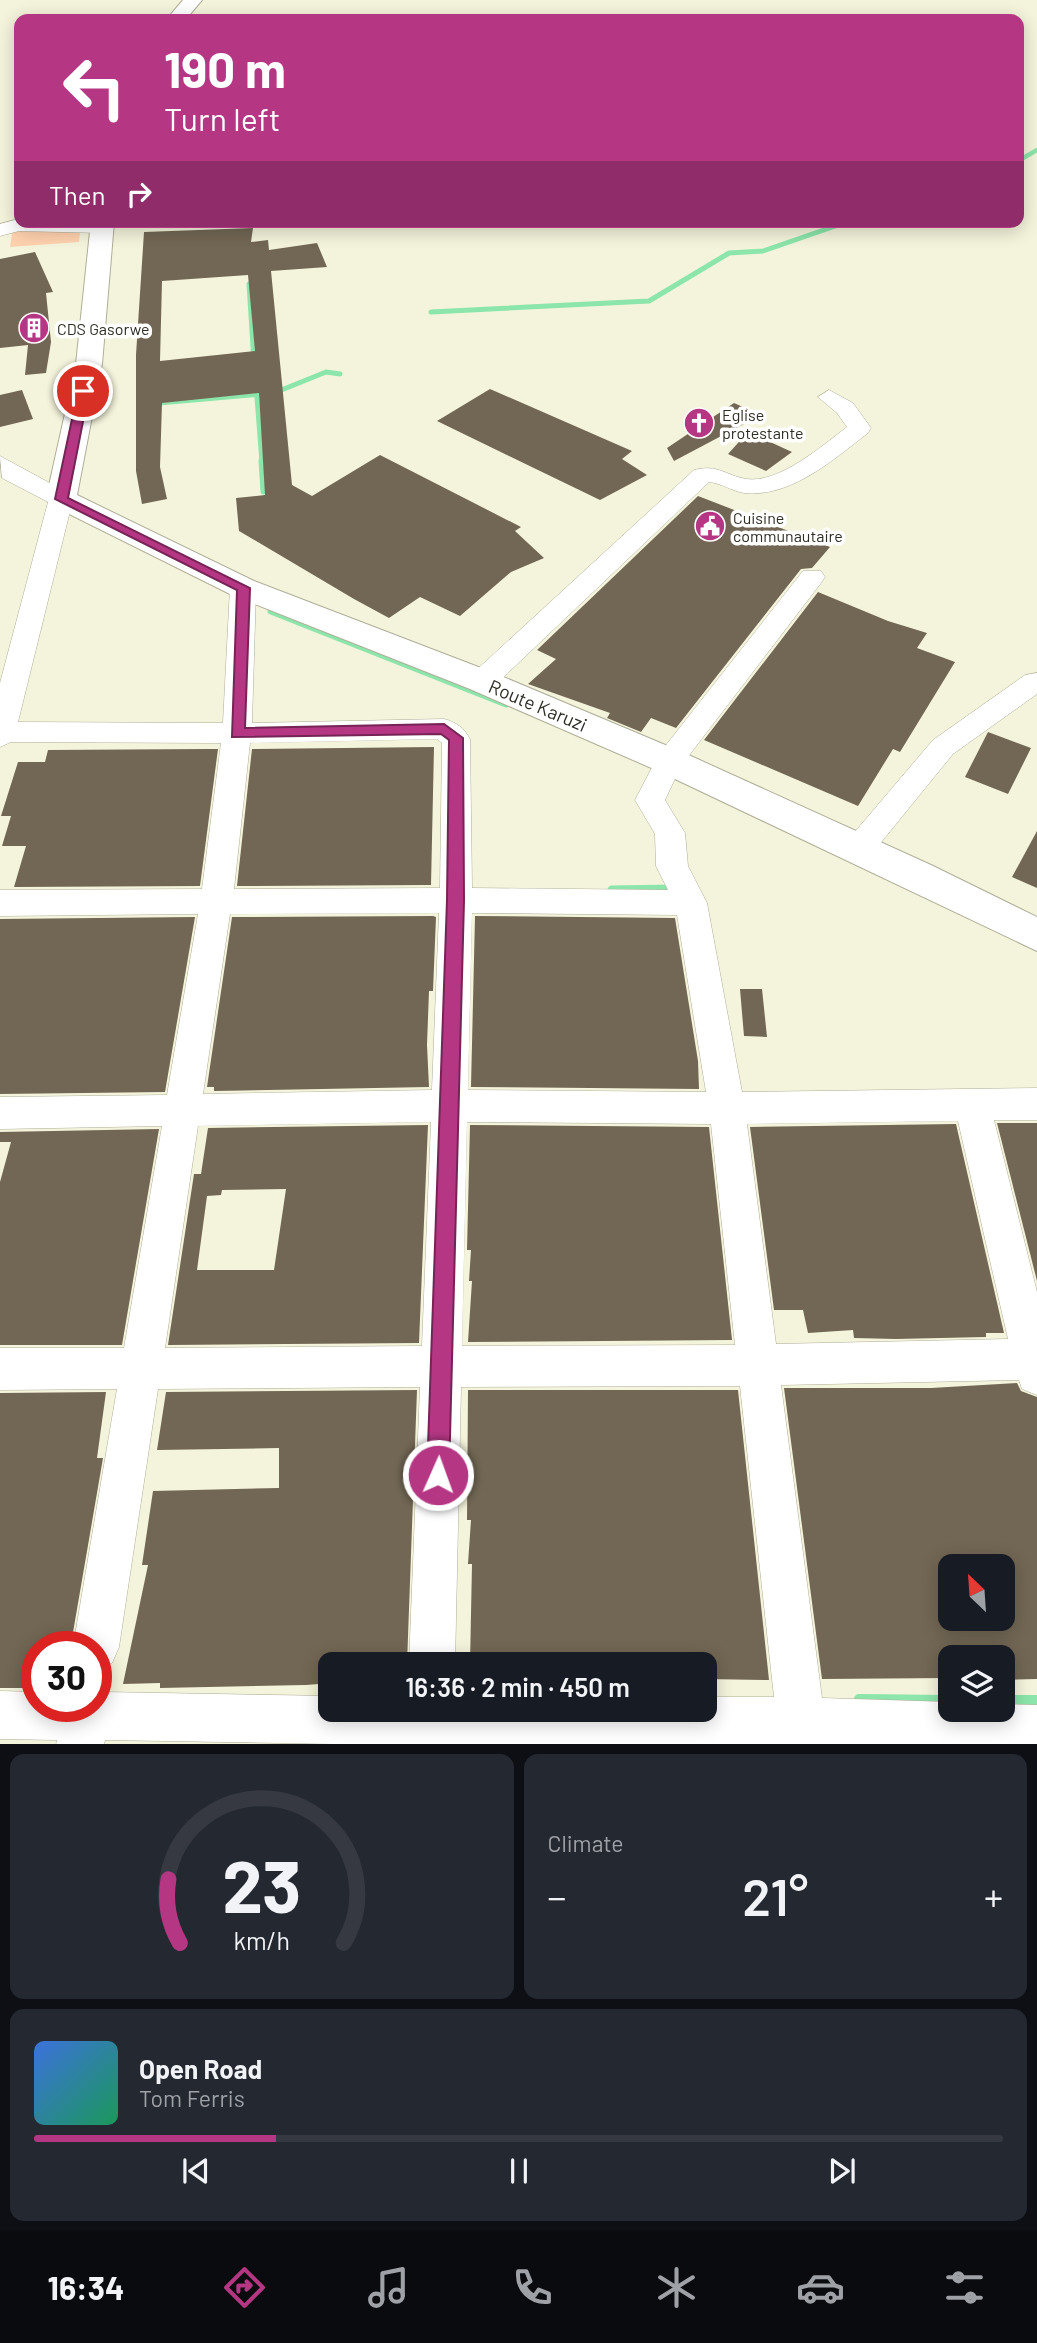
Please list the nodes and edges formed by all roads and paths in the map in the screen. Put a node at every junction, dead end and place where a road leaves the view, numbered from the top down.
1 (193, 0) edge
2 (180, 14) edge
3 (103, 228) edge
4 (829, 397) dead end
5 (0, 463) edge
6 (61, 499) junction
7 (812, 578) dead end
8 (243, 588) junction
9 (482, 681) junction
10 (1035, 682) edge
11 (237, 733) junction
12 (0, 734) edge
13 (669, 761) junction
14 (859, 848) junction
15 (456, 900) junction
16 (0, 903) edge
17 (216, 903) junction
18 (691, 903) junction
19 (1023, 929) edge
20 (1037, 1104) edge
21 (972, 1105) junction
22 (450, 1106) junction
23 (727, 1108) junction
24 (185, 1111) junction
25 (0, 1113) edge
26 (1036, 1364) edge
27 (760, 1365) junction
28 (441, 1366) junction
29 (144, 1367) junction
30 (0, 1369) edge
31 (99, 1631) edge
32 (432, 1652) edge
33 (0, 1715) edge
34 (21, 1717) edge
35 (83, 1722) edge
36 (431, 1725) edge
37 (1037, 1728) edge
38 (803, 1733) edge

1 - 2 street
3 - 6 street
4 - 9 street
5 - 6 street
6 - 8 street, Route Karuzi
6 - 12 street
7 - 13 street
8 - 9 street, Route Karuzi
8 - 11 street
9 - 13 street, Route Karuzi
10 - 14 street
11 - 12 street
11 - 15 street
11 - 17 street
13 - 14 street, Route Karuzi
13 - 18 street
14 - 19 street, Route Karuzi
15 - 17 street
15 - 18 street
15 - 22 street
16 - 17 street
17 - 24 street
18 - 23 street
20 - 21 street
21 - 23 street
21 - 26 street
22 - 23 street
22 - 24 street
22 - 28 street
23 - 27 street
24 - 25 street
24 - 29 street
26 - 27 street
27 - 28 street
27 - 38 street
28 - 29 street
28 - 32 street
29 - 30 street
29 - 31 street
33 - 34 street
35 - 36 street
36 - 38 street
37 - 38 street

